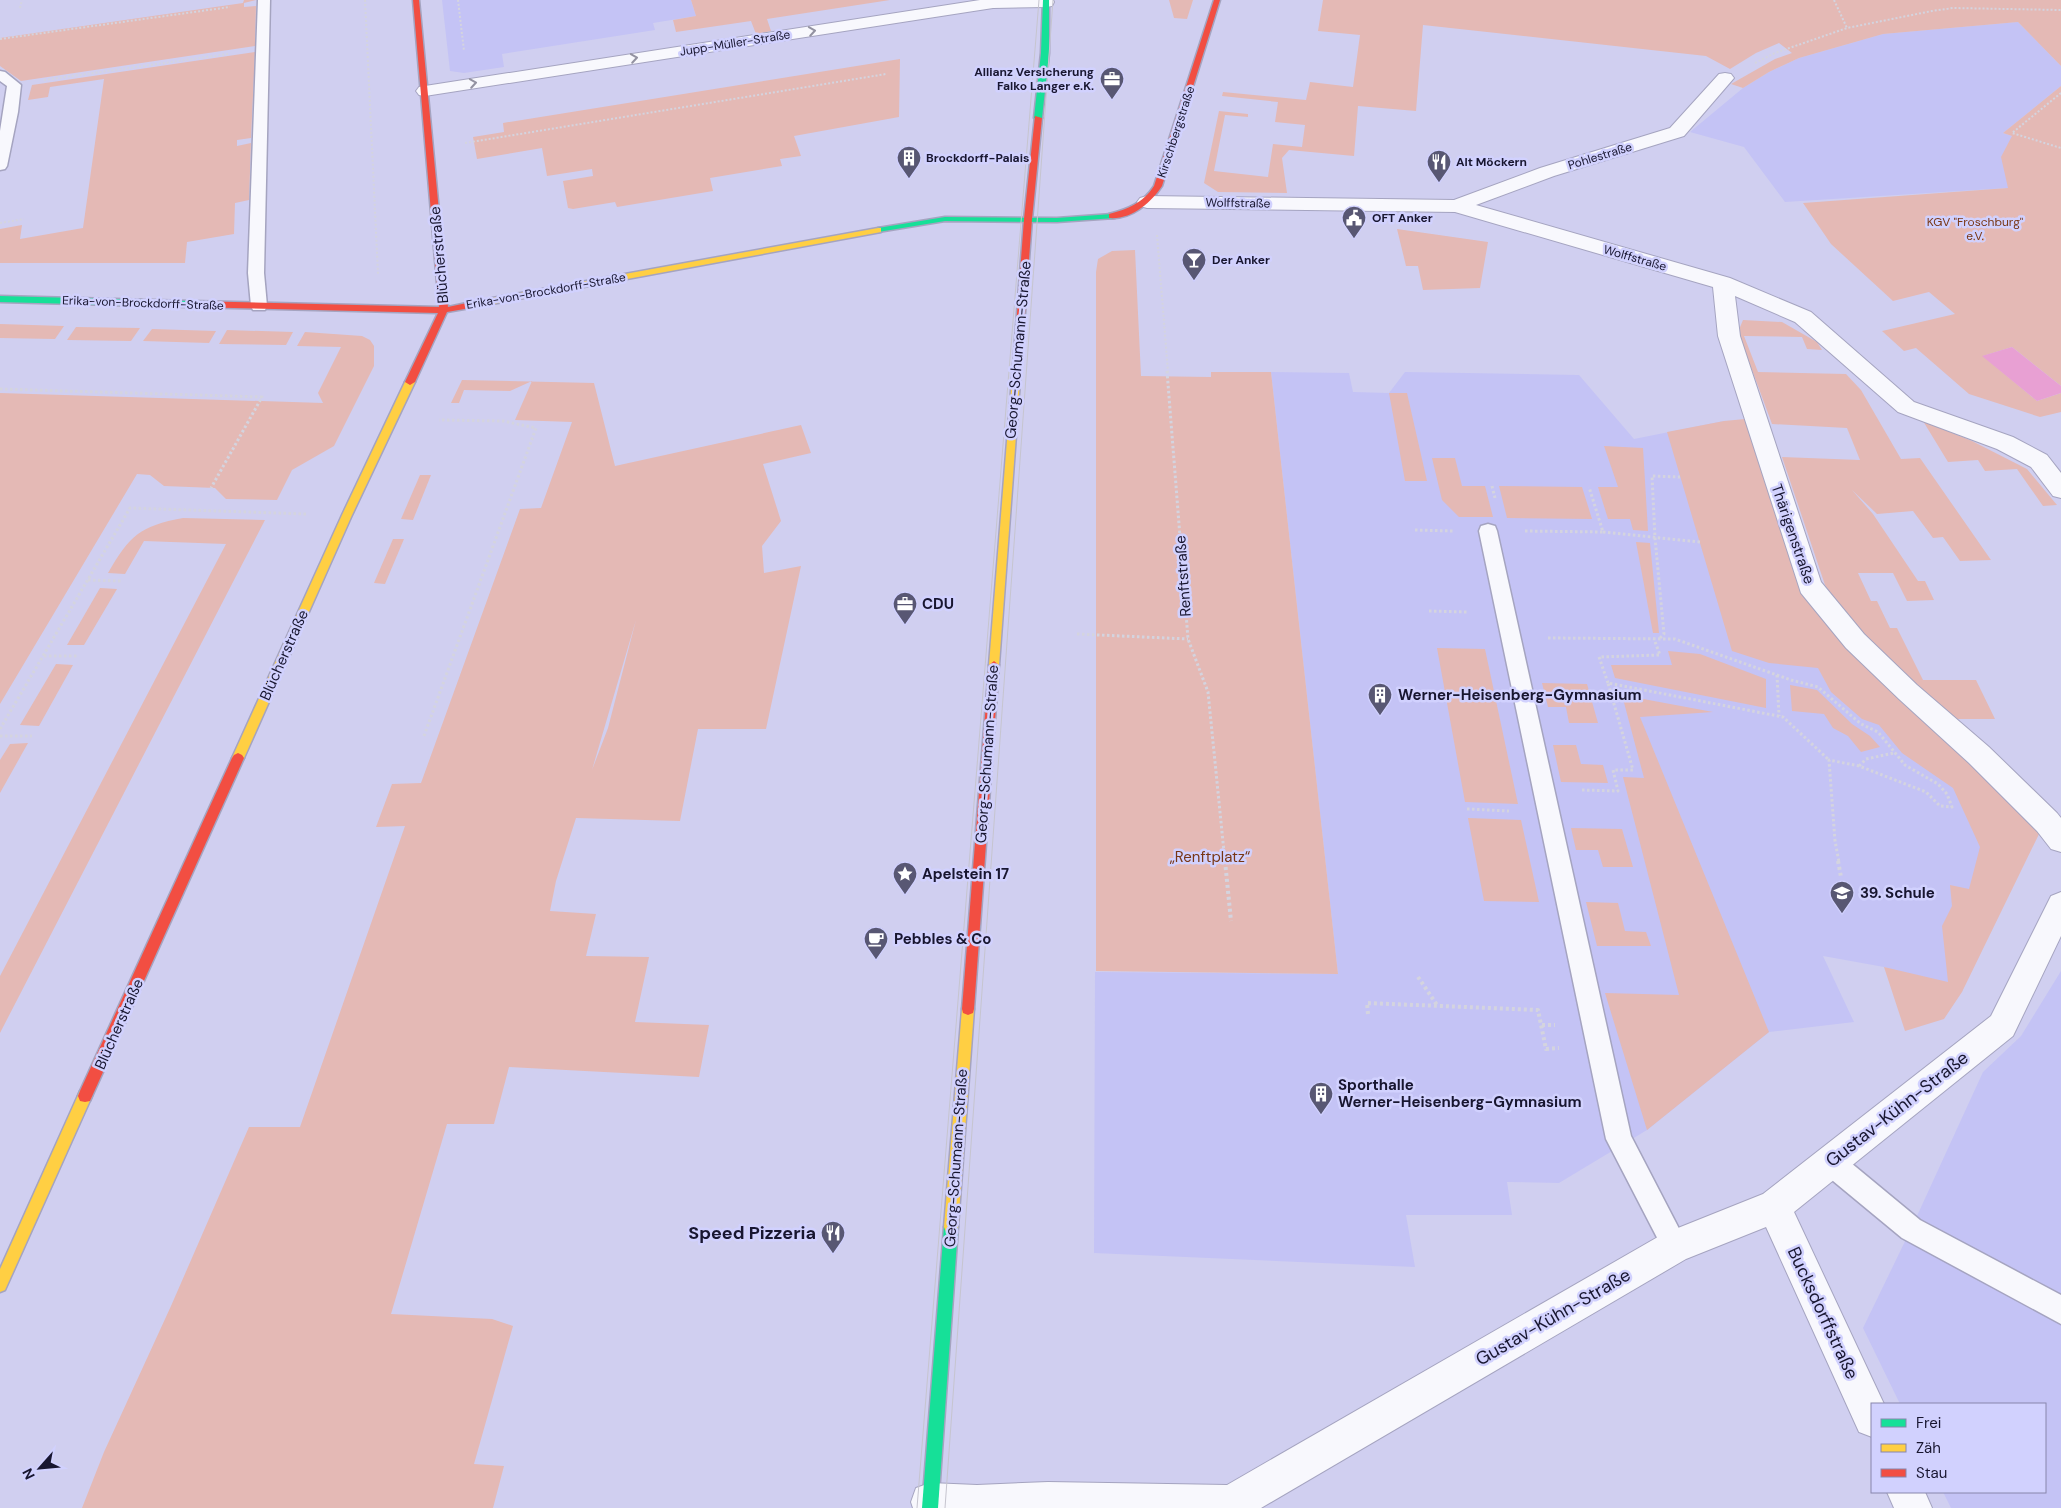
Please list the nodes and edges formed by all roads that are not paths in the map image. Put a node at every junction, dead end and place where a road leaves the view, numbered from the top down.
1 (416, 0) edge
2 (1217, 0) edge
3 (1046, 1) edge
4 (264, 2) edge
5 (0, 74) edge
6 (1725, 78) road end
7 (425, 91) junction
8 (0, 166) edge
9 (1147, 202) junction
10 (1456, 206) junction
11 (1028, 219) junction
12 (1723, 283) junction
13 (0, 299) edge
14 (259, 306) junction
15 (444, 310) junction
16 (2061, 490) edge
17 (1488, 531) dead end
18 (2061, 840) edge
19 (2061, 905) edge
20 (1830, 1162) junction
21 (1774, 1206) junction
22 (1675, 1246) junction
23 (0, 1285) edge
24 (2061, 1310) edge
25 (1871, 1417) edge
26 (1906, 1493) edge
27 (930, 1505) edge
28 (1231, 1506) edge
29 (1913, 1508) edge

1 - 7 street, Blücherstraße
2 - 9 street, Kirschbergstraße
7 -> 3 street, Jupp-Müller-Straße
3 - 11 street, Georg-Schumann-Straße
4 - 14 lane
5 - 8 lane
6 - 10 street, Pohlestraße
7 - 15 street, Blücherstraße
9 - 10 street, Wolffstraße
9 - 11 street
10 - 12 street, Wolffstraße
11 - 15 street, Erika-von-Brockdorff-Straße
11 - 27 street, Georg-Schumann-Straße
12 - 16 street, Wolffstraße
12 - 18 street, Thärigenstraße
13 - 14 street, Erika-von-Brockdorff-Straße
14 - 15 street, Erika-von-Brockdorff-Straße
15 - 23 street, Blücherstraße
17 - 22 lane
19 - 20 street, Gustav-Kühn-Straße
20 - 21 street, Gustav-Kühn-Straße
20 - 24 lane
21 - 22 street, Gustav-Kühn-Straße
21 - 25 street, Bucksdorffstraße
22 - 28 street, Gustav-Kühn-Straße
26 - 29 street
27 - 28 street, Gustav-Kühn-Straße

